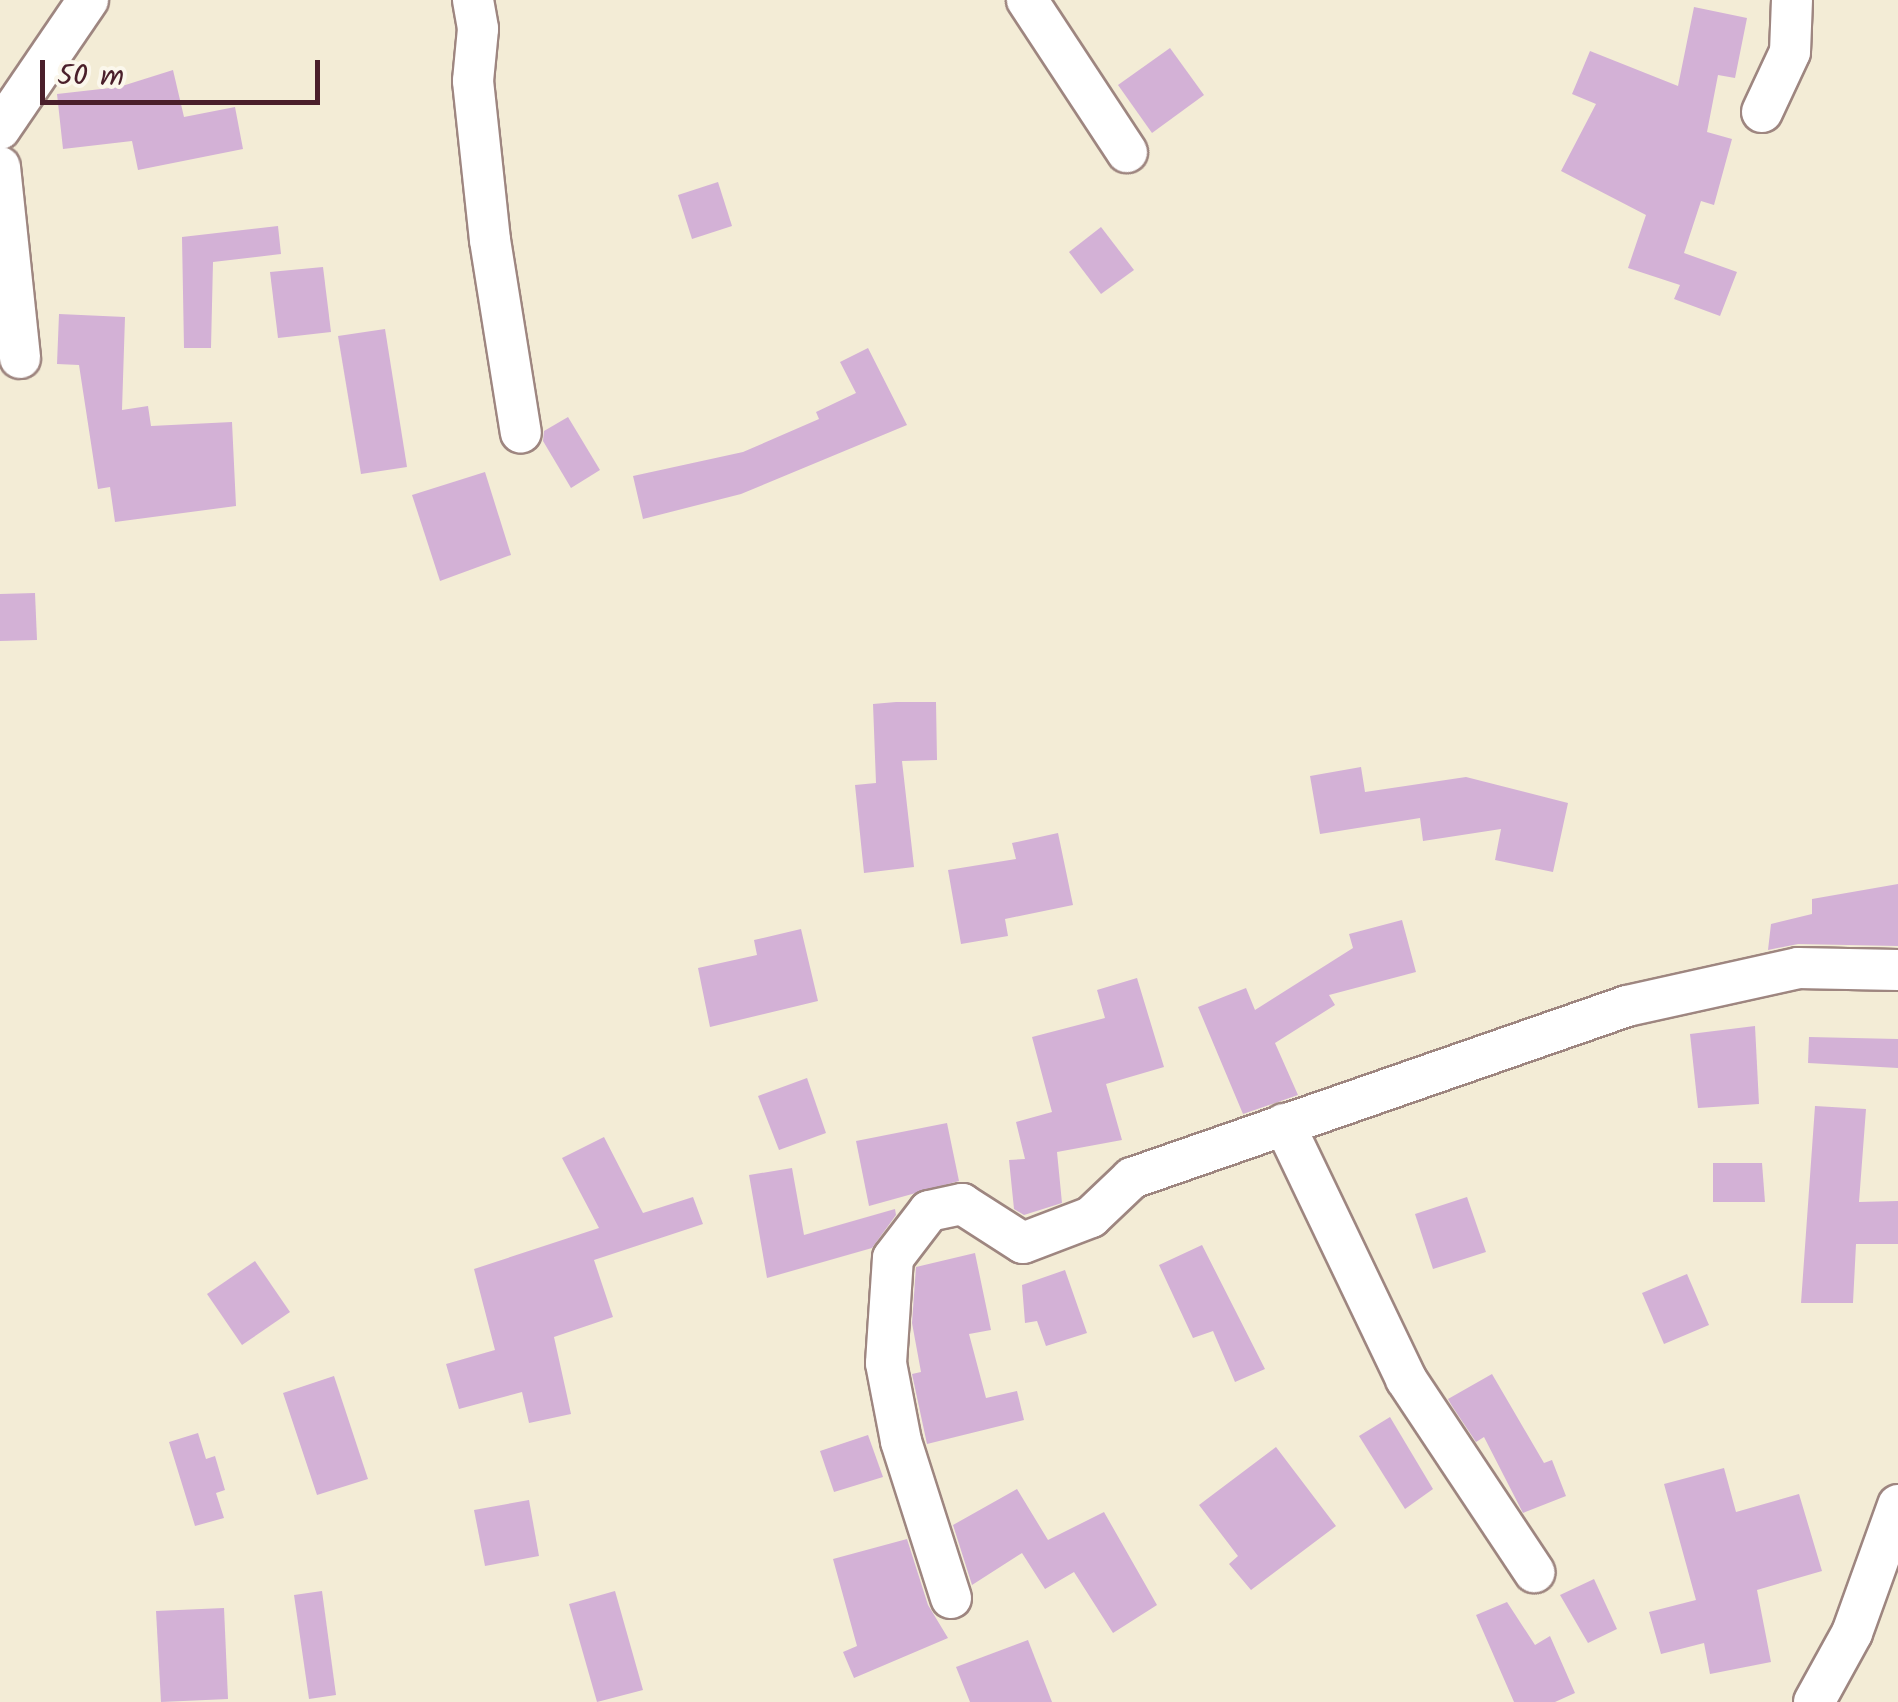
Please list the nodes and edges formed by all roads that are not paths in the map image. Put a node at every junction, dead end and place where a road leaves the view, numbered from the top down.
1 (88, 0) edge
2 (473, 0) edge
3 (1027, 0) edge
4 (1792, 0) edge
5 (1762, 112) dead end
6 (0, 129) edge
7 (1127, 152) dead end
8 (0, 167) edge
9 (20, 358) dead end
10 (521, 433) dead end
11 (1898, 970) edge
12 (1284, 1124) junction
13 (1898, 1505) edge
14 (1534, 1572) dead end
15 (951, 1598) dead end
16 (1814, 1702) edge

1 - 6 street
2 - 10 street
3 - 7 street
4 - 5 street
8 - 9 street
11 - 12 street
12 - 14 street
12 - 15 street
13 - 16 street

